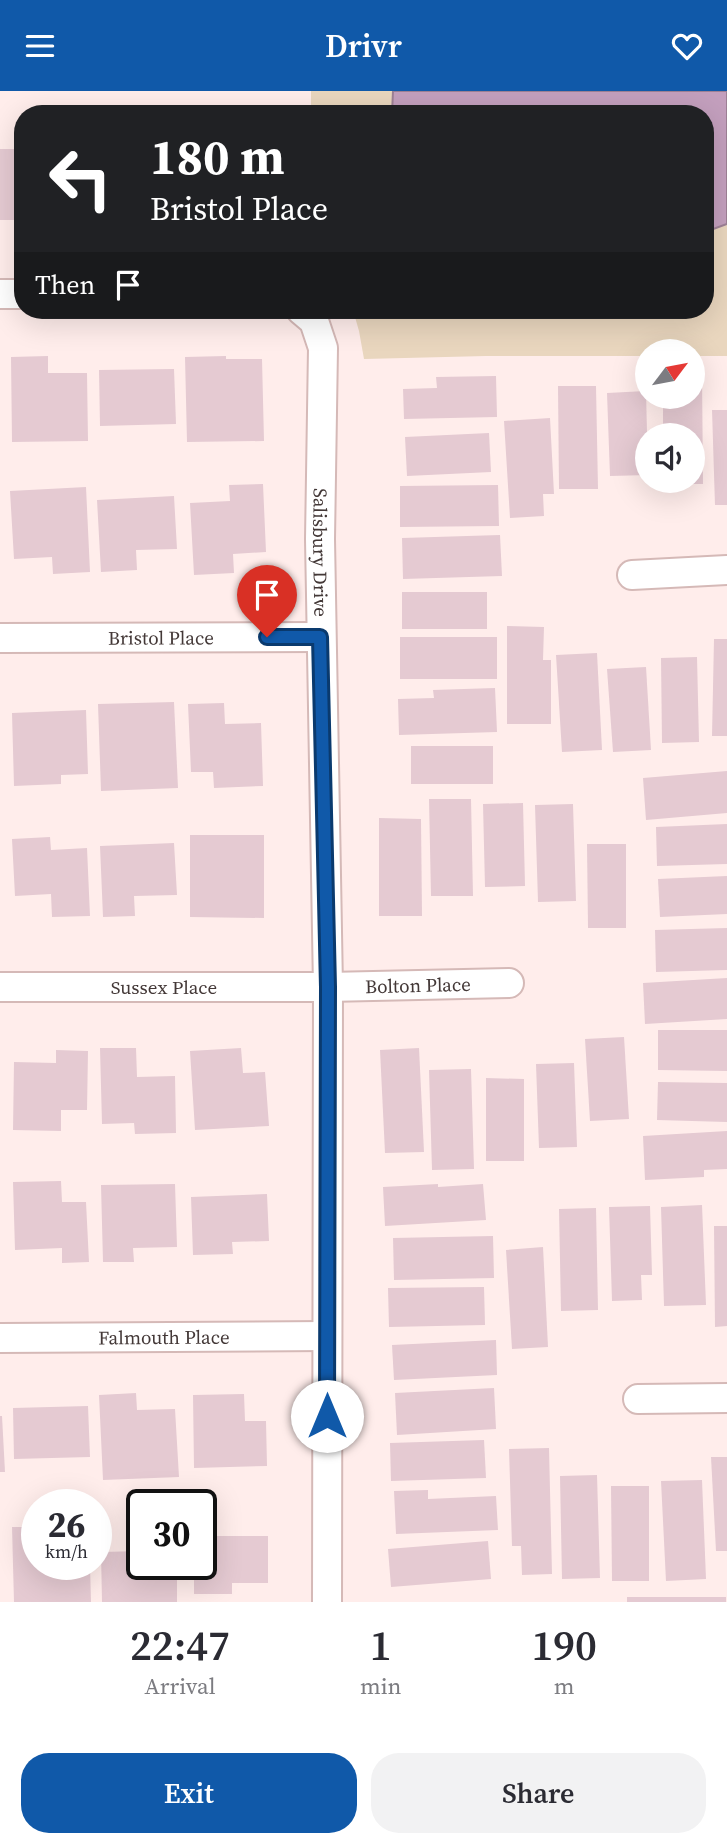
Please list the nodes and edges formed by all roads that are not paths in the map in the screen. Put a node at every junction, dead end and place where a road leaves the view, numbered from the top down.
1 (312, 319) edge
2 (727, 570) edge
3 (632, 575) dead end
4 (320, 637) junction
5 (0, 638) edge
6 (509, 983) dead end
7 (0, 987) edge
8 (328, 987) junction
9 (327, 1336) junction
10 (0, 1338) edge
11 (727, 1398) edge
12 (638, 1399) dead end
13 (327, 1602) edge

1 - 4 street, Salisbury Drive
2 - 3 street
4 - 5 street, Bristol Place
4 - 8 street, Salisbury Drive
6 - 8 street, Bolton Place
7 - 8 street, Sussex Place
8 - 9 street, Salisbury Drive
9 - 10 street, Falmouth Place
9 - 13 street, Salisbury Drive
11 - 12 street

